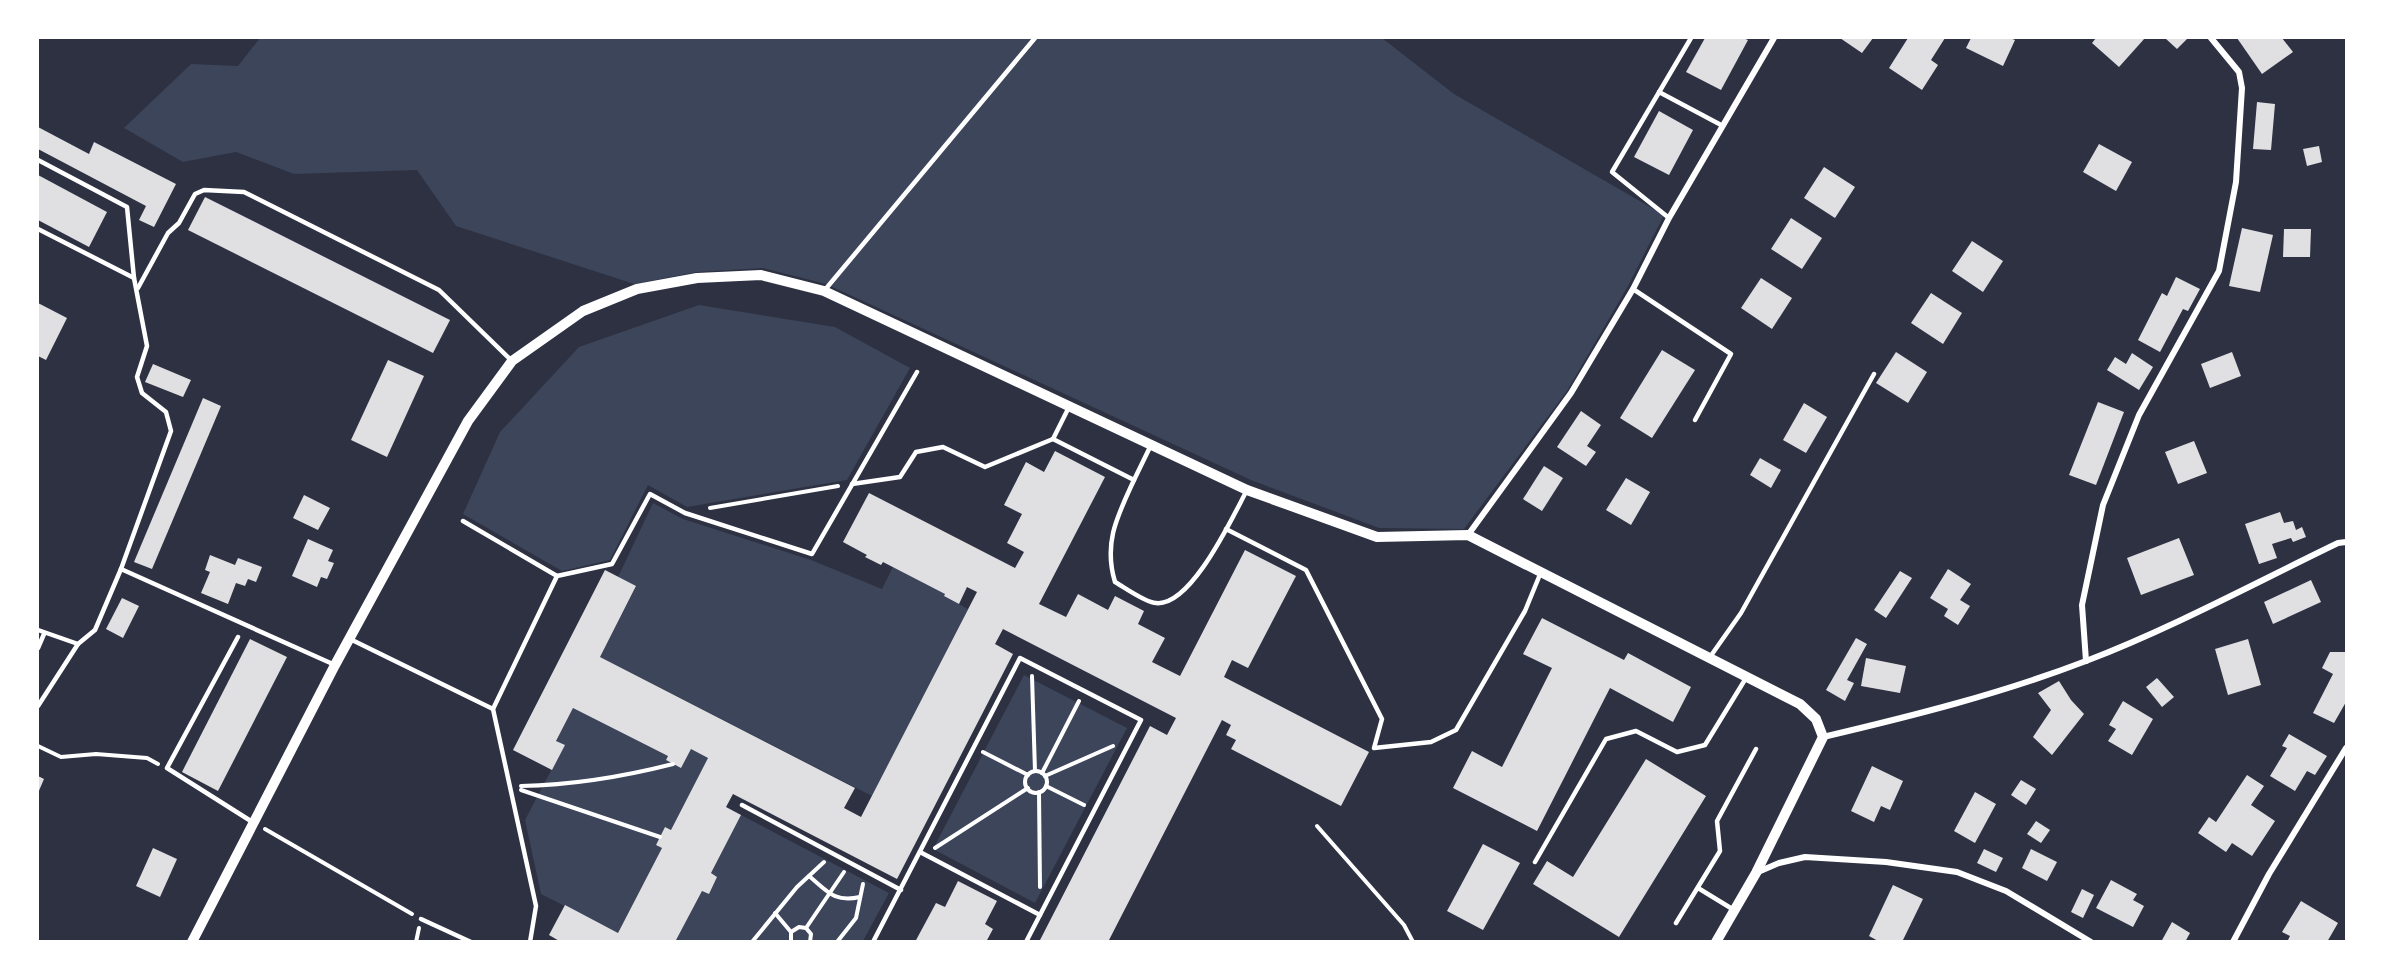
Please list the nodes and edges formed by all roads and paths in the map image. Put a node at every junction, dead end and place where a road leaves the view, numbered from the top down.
1 (1035, 38) edge
2 (1691, 38) edge
3 (1774, 38) edge
4 (2211, 38) edge
5 (1659, 92) junction
6 (1724, 126) junction
7 (38, 160) edge
8 (1669, 219) junction
9 (38, 229) edge
10 (134, 278) junction
11 (138, 288) junction
12 (1633, 289) junction
13 (824, 291) junction
14 (512, 361) junction
15 (917, 372) dead end
16 (1874, 374) dead end
17 (1069, 407) junction
18 (1695, 420) dead end
19 (1053, 438) junction
20 (1151, 445) junction
21 (1134, 480) junction
22 (852, 484) junction
23 (1247, 490) junction
24 (685, 513) junction
25 (463, 521) dead end
26 (1226, 529) junction
27 (1468, 535) junction
28 (2346, 542) edge
29 (121, 569) junction
30 (1541, 573) junction
31 (557, 576) junction
32 (38, 630) edge
33 (44, 634) junction
34 (238, 636) dead end
35 (350, 639) junction
36 (78, 644) junction
37 (38, 648) edge
38 (1708, 659) junction
39 (2086, 661) junction
40 (1032, 664) junction
41 (335, 665) junction
42 (1746, 678) junction
43 (1084, 691) junction
44 (38, 706) edge
45 (493, 709) junction
46 (1132, 737) junction
47 (1823, 737) junction
48 (38, 746) edge
49 (974, 748) junction
50 (2346, 748) edge
51 (1756, 749) dead end
52 (673, 764) dead end
53 (167, 768) junction
54 (1035, 771) junction
55 (1028, 775) junction
56 (1044, 775) junction
57 (508, 786) junction
58 (1046, 786) junction
59 (1028, 788) junction
60 (1039, 792) junction
61 (742, 805) dead end
62 (1093, 810) dead end
63 (254, 823) junction
64 (1317, 826) dead end
65 (660, 837) dead end
66 (923, 853) junction
67 (833, 854) junction
68 (1535, 862) dead end
69 (850, 863) junction
70 (866, 872) junction
71 (1756, 873) junction
72 (809, 876) junction
73 (1698, 888) junction
74 (900, 890) junction
75 (830, 894) junction
76 (861, 897) junction
77 (1734, 910) junction
78 (775, 913) junction
79 (1040, 915) junction
80 (421, 919) junction
81 (1676, 923) dead end
82 (806, 928) junction
83 (791, 932) junction
84 (192, 942) edge
85 (416, 942) edge
86 (471, 942) edge
87 (530, 942) edge
88 (752, 942) edge
89 (791, 942) edge
90 (810, 942) edge
91 (837, 942) edge
92 (873, 942) edge
93 (1026, 942) edge
94 (1413, 942) edge
95 (1716, 942) edge
96 (2091, 942) edge
97 (2233, 942) edge

1 - 13 lane
2 - 5 lane
3 - 6 street
4 - 39 street
5 - 6 lane
5 - 8 lane
6 - 8 street
7 - 10 lane
8 - 12 street
9 - 10 lane
10 - 11 lane
11 - 14 lane
11 - 29 lane
12 - 18 lane
12 - 27 street
13 - 14 street
13 - 17 street
14 - 35 street
15 - 22 lane
16 - 38 lane
17 - 19 lane
17 - 20 street
19 - 21 lane
19 - 22 lane
20 - 21 lane
20 - 23 street
21 - 26 lane
22 - 24 path
22 - 24 lane
23 - 26 lane
23 - 27 street
24 - 31 lane
25 - 31 lane
26 - 30 lane
27 - 30 street
28 - 39 street
29 - 36 lane
29 - 41 lane
30 - 38 street
31 - 45 lane
32 - 33 lane
33 - 36 lane
33 - 37 lane
34 - 53 lane
35 - 41 street
35 - 45 lane
36 - 44 lane
38 - 42 street
39 - 47 street
40 - 43 lane
40 - 49 lane
40 - 54 path
41 - 63 street
42 - 47 street
42 - 68 lane
43 - 46 lane
43 - 56 path
45 - 57 lane
46 - 56 path
46 - 79 lane
47 - 71 street
48 - 53 path
49 - 55 path
49 - 66 lane
50 - 97 street
51 - 73 lane
52 - 57 path
53 - 63 lane
54 - 55 path
54 - 56 path
55 - 59 path
56 - 58 path
57 - 65 path
57 - 87 lane
58 - 60 path
58 - 62 path
59 - 60 path
59 - 66 path
60 - 79 path
61 - 67 lane
63 - 80 path
63 - 84 street
64 - 94 path
66 - 74 lane
66 - 79 lane
67 - 69 lane
67 - 72 path
69 - 70 lane
69 - 75 path
70 - 74 lane
70 - 76 path
71 - 77 street
71 - 96 street
72 - 75 path
72 - 78 path
73 - 77 lane
73 - 81 lane
74 - 92 lane
75 - 76 path
75 - 82 path
76 - 91 path
77 - 95 street
78 - 83 path
78 - 88 path
79 - 93 lane
80 - 85 path
80 - 86 lane
82 - 83 path
82 - 90 path
83 - 89 path

